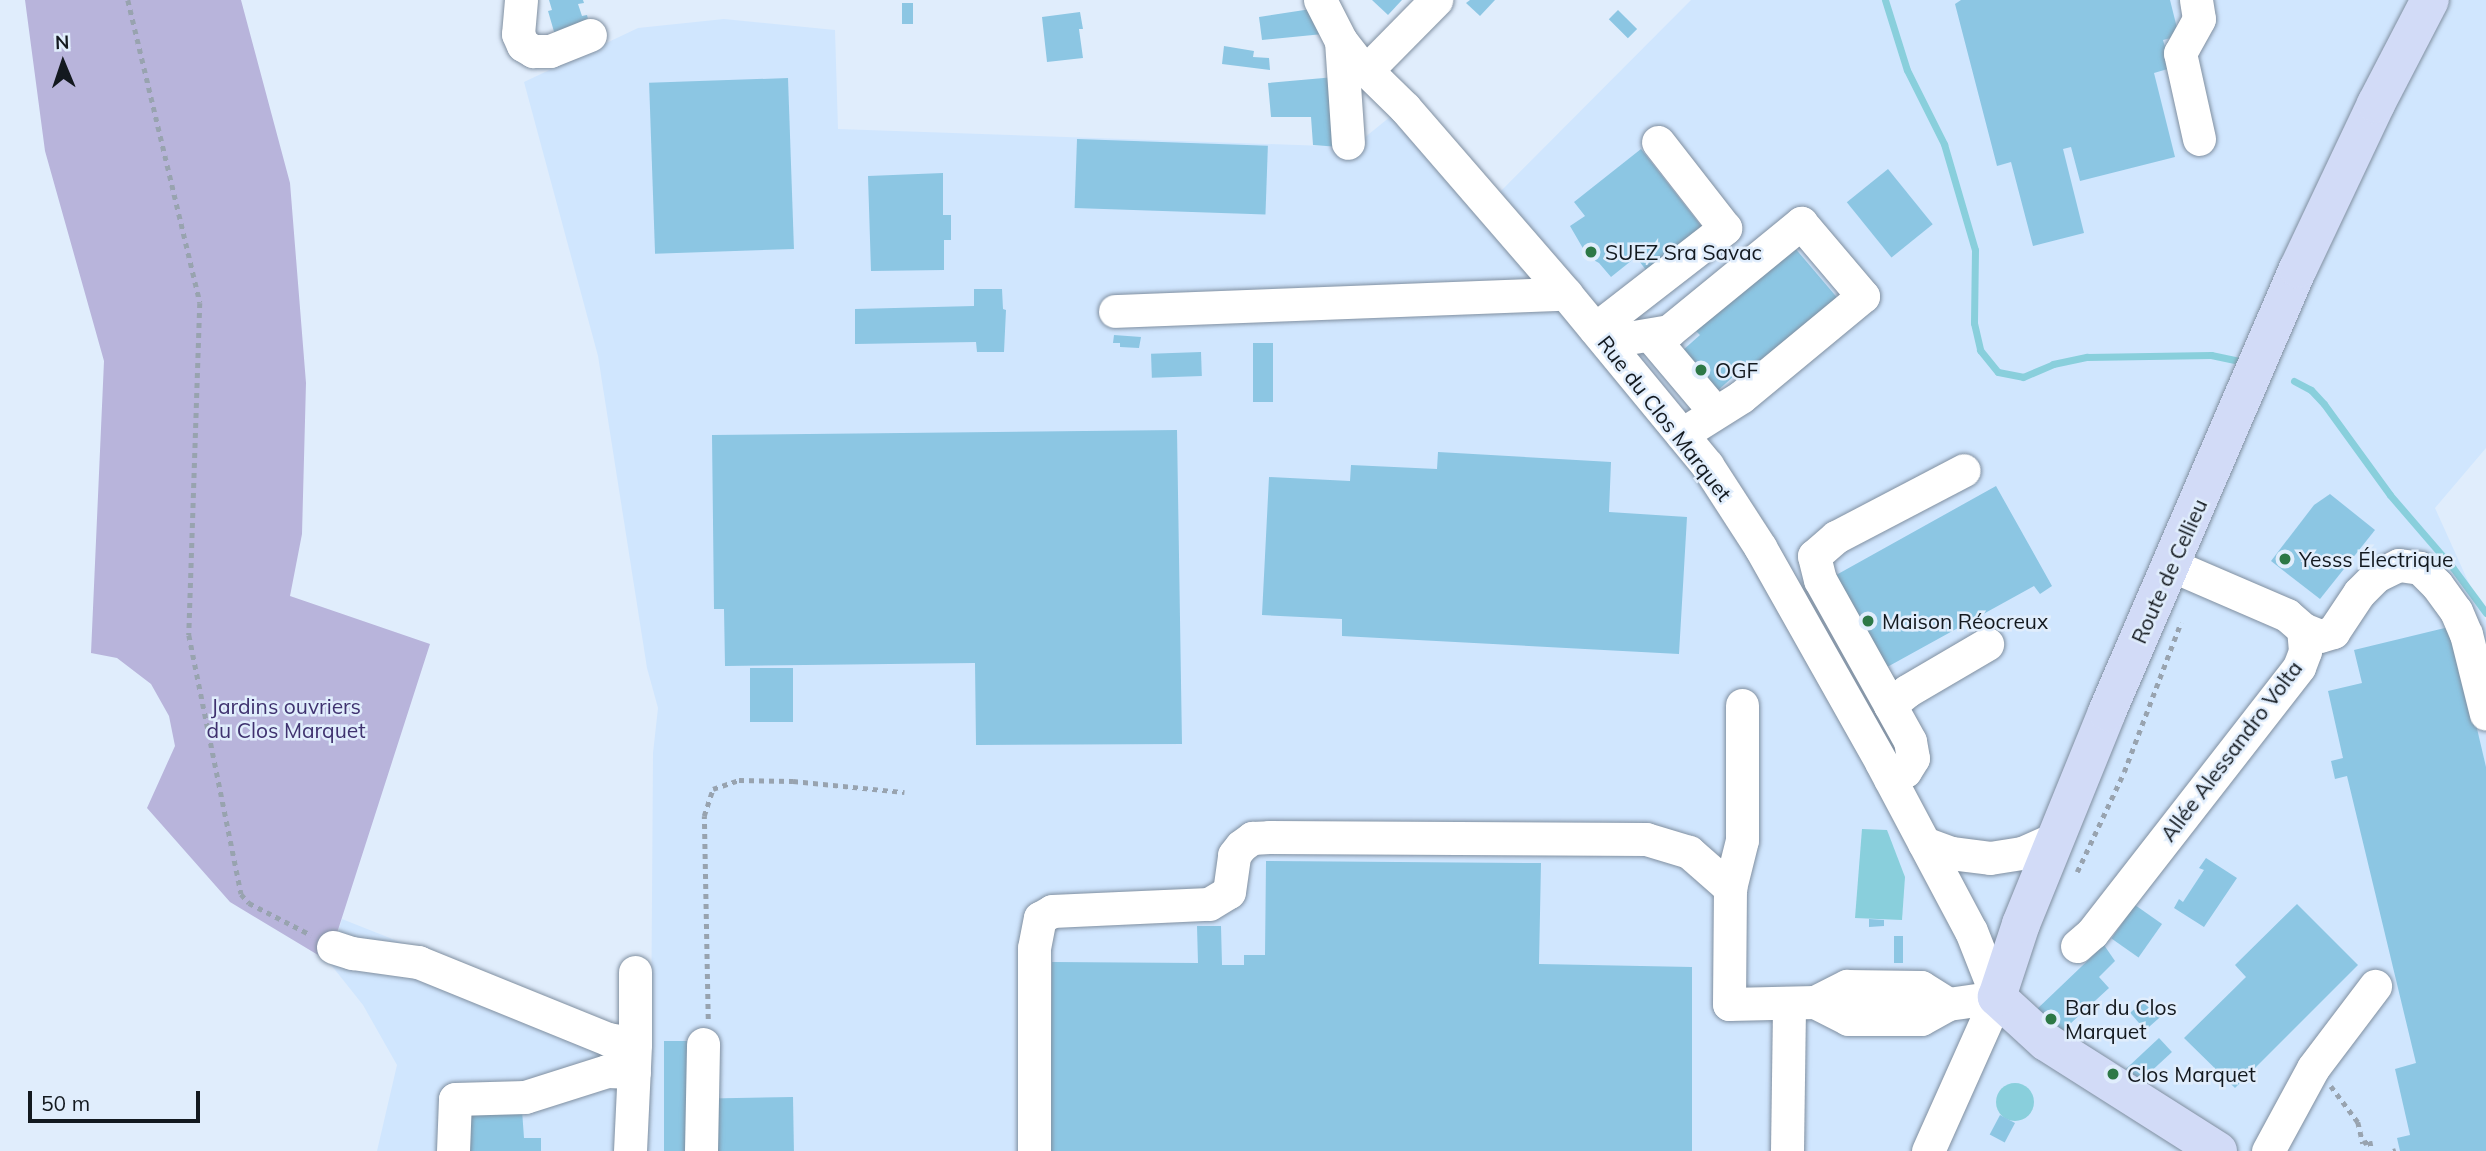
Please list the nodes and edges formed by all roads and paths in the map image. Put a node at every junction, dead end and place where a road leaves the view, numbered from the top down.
1 (128, 0) edge
2 (521, 0) edge
3 (1436, 0) edge
4 (2196, 0) edge
5 (2430, 0) edge
6 (1334, 14) edge
7 (590, 35) dead end
8 (1366, 71) junction
9 (2199, 139) dead end
10 (1658, 142) dead end
11 (1348, 143) dead end
12 (1566, 294) junction
13 (1115, 311) dead end
14 (1651, 336) junction
15 (1604, 340) junction
16 (1715, 412) junction
17 (1682, 434) junction
18 (1964, 470) dead end
19 (2173, 566) junction
20 (2182, 620) dead end
21 (2303, 629) junction
22 (1987, 644) dead end
23 (1742, 705) dead end
24 (1890, 705) junction
25 (2486, 715) edge
26 (1890, 779) junction
27 (904, 792) dead end
28 (2056, 838) junction
29 (1924, 844) junction
30 (2074, 878) dead end
31 (1730, 888) junction
32 (2077, 946) dead end
33 (333, 947) joint
34 (635, 972) dead end
35 (2375, 986) dead end
36 (1997, 997) junction
37 (1802, 1003) junction
38 (703, 1044) joint
39 (635, 1058) junction
40 (2313, 1068) junction
41 (453, 1151) edge
42 (630, 1151) edge
43 (701, 1151) edge
44 (1034, 1151) edge
45 (1787, 1151) edge
46 (1928, 1151) edge
47 (2218, 1151) edge
48 (2268, 1151) edge
49 (2372, 1151) edge

1 - 33 path
2 - 7 street
3 - 8 street
4 - 9 street
5 - 19 main road, Route de Cellieu
6 - 8 street, Rue du Clos Marquet
6 - 11 street
8 - 12 street, Rue du Clos Marquet
10 - 15 street
12 - 13 street
12 - 15 street, Rue du Clos Marquet
14 - 15 street
14 - 16 street
14 - 16 street
15 - 17 street, Rue du Clos Marquet
16 - 17 street
17 - 26 street, Rue du Clos Marquet
18 - 24 street
19 - 21 street, Allée Alessandro Volta
19 - 28 main road, Route de Cellieu
20 - 30 path
21 - 25 street
21 - 32 street, Allée Alessandro Volta
22 - 24 street
23 - 31 street
24 - 26 street
26 - 29 street, Rue du Clos Marquet
27 - 38 path
28 - 29 street
28 - 36 main road, Route de Cellieu
29 - 36 street, Rue du Clos Marquet
31 - 37 street
31 - 44 street
33 - 39 street
34 - 39 street
35 - 40 street
36 - 37 street
36 - 46 street, Route de Cellieu
36 - 47 main road
37 - 45 street
38 - 43 street
39 - 41 street
39 - 42 street
40 - 48 street
40 - 49 path

